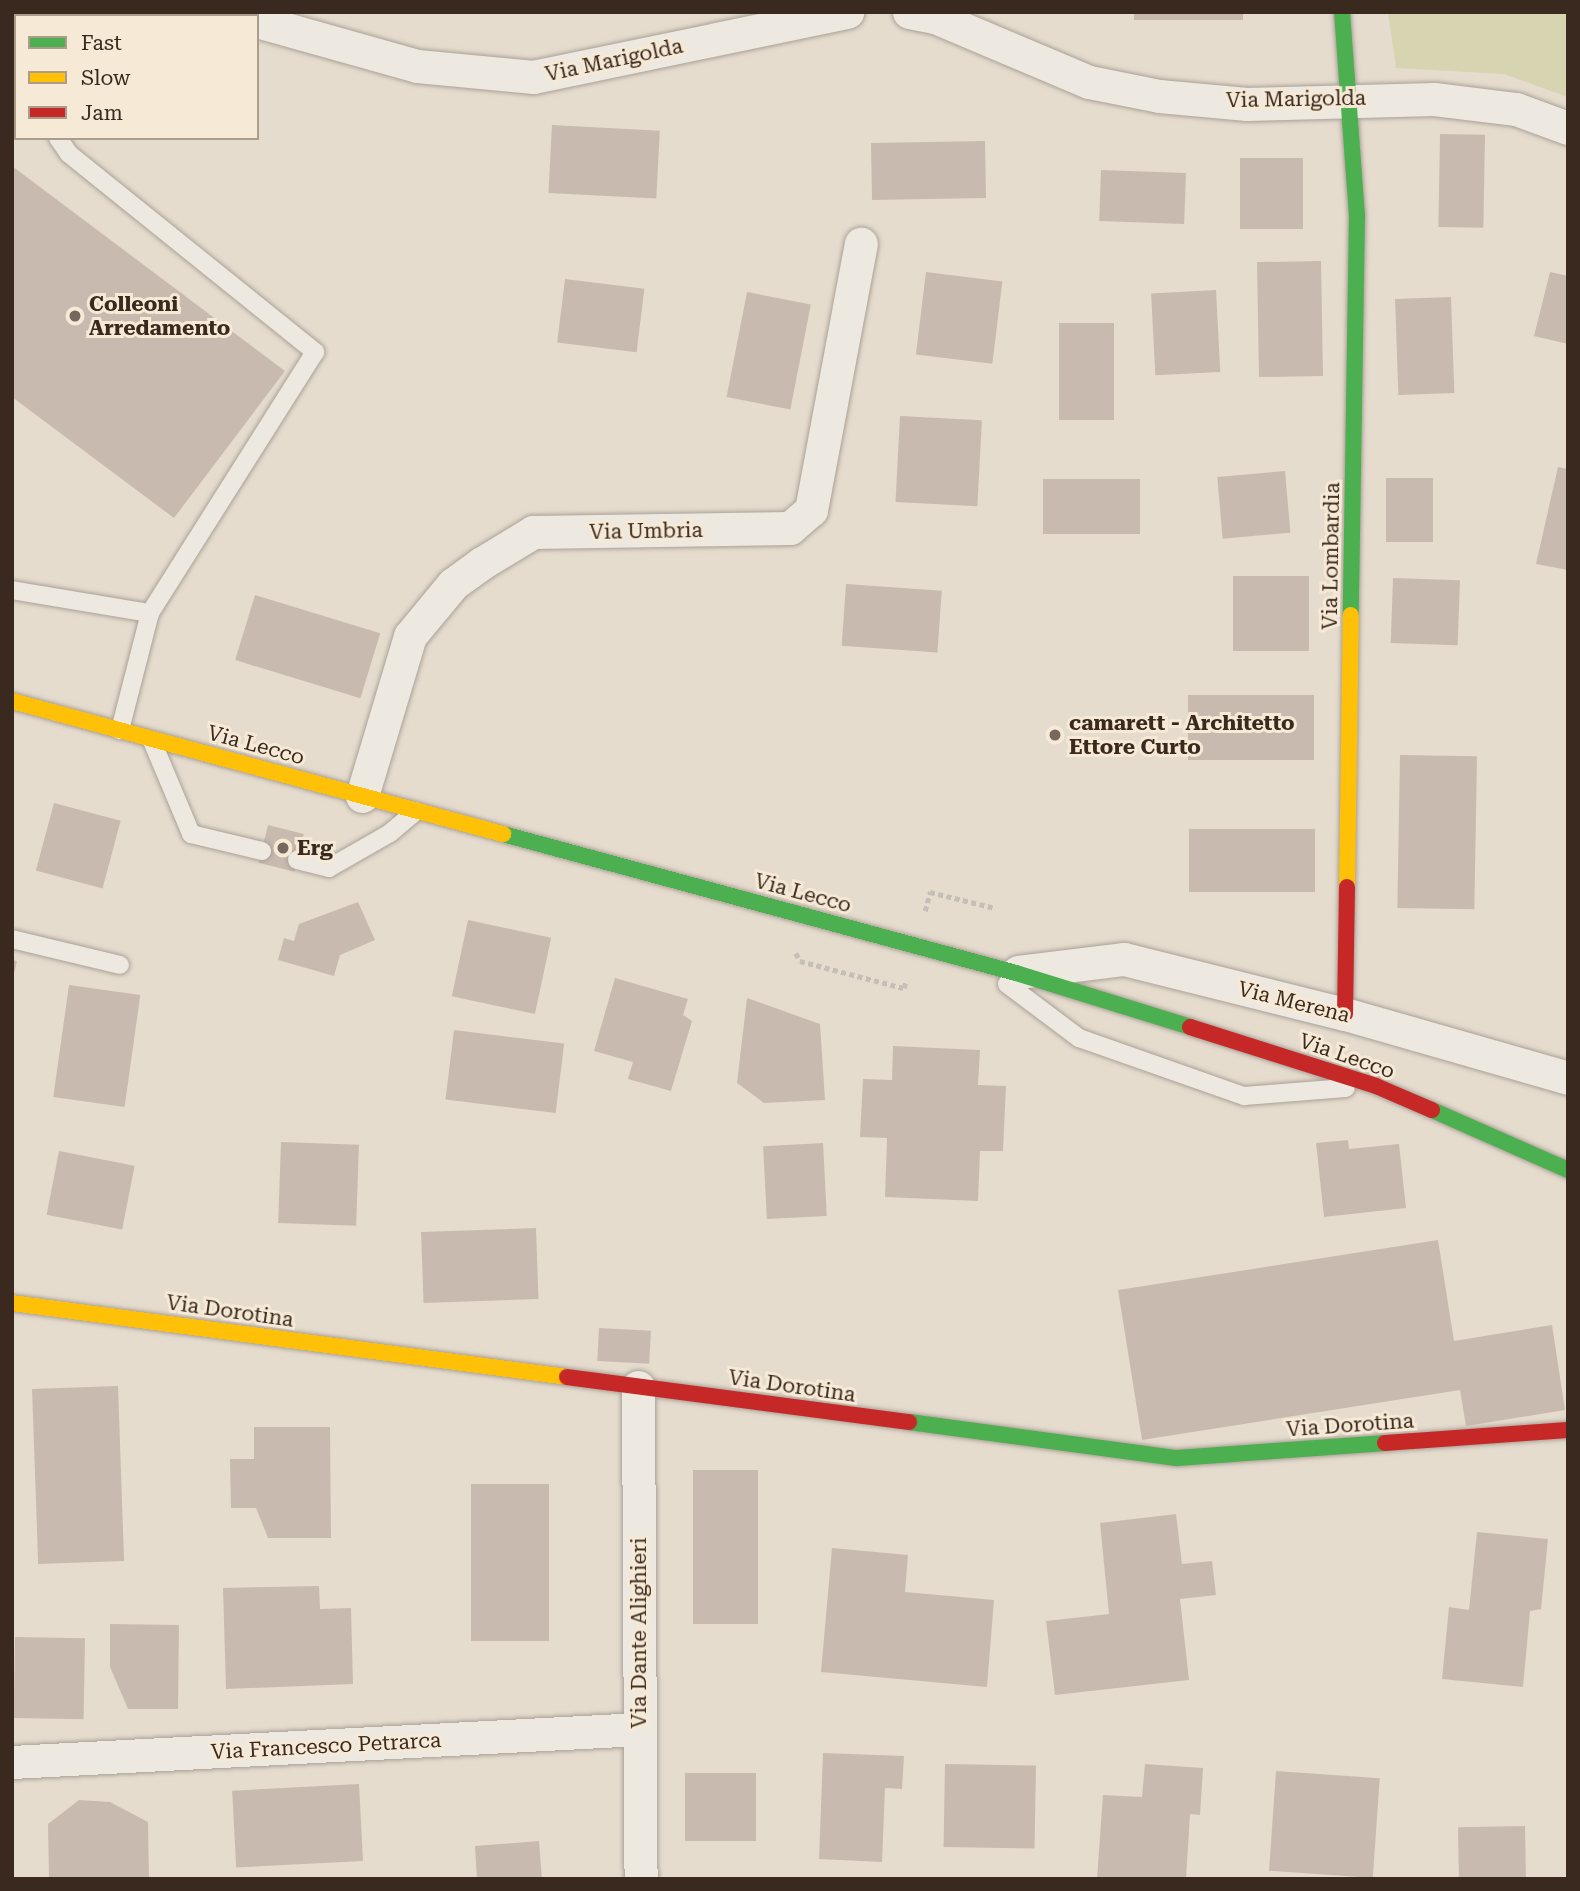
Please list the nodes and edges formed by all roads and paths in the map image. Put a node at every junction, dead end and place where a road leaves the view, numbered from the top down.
1 (847, 12) edge
2 (909, 12) edge
3 (1342, 12) edge
4 (259, 23) edge
5 (1349, 98) junction
6 (1568, 128) edge
7 (59, 140) edge
8 (860, 244) dead end
9 (12, 590) edge
10 (150, 613) junction
11 (12, 701) edge
12 (120, 730) junction
13 (151, 738) junction
14 (362, 796) junction
15 (416, 811) junction
16 (262, 851) dead end
17 (298, 860) dead end
18 (930, 892) dead end
19 (995, 908) dead end
20 (12, 939) edge
21 (792, 942) dead end
22 (972, 961) junction
23 (120, 965) dead end
24 (1016, 972) junction
25 (904, 988) dead end
26 (1345, 1014) junction
27 (1568, 1078) edge
28 (1376, 1086) junction
29 (1568, 1170) edge
30 (12, 1303) edge
31 (638, 1387) junction
32 (1568, 1430) edge
33 (639, 1729) junction
34 (12, 1762) edge
35 (641, 1879) edge

1 - 4 street, Via Marigolda
2 - 5 street, Via Marigolda
3 - 5 main road, Via Lombardia
5 - 6 street, Via Marigolda
5 - 26 main road, Via Lombardia
7 - 10 lane
8 - 14 street, Via Umbria
9 - 10 lane
10 - 12 lane
11 - 12 main road, Via Lecco
12 - 13 main road, Via Lecco
13 - 14 main road, Via Lecco
13 - 16 lane
14 - 15 main road, Via Lecco
15 - 17 lane
15 - 22 main road, Via Lecco
18 - 19 path
20 - 23 lane
21 - 25 path
22 - 24 main road, Via Lecco
22 - 28 lane
24 - 26 street, Via Merena
24 - 28 main road, Via Lecco
26 - 27 street, Via Merena
28 - 29 main road, Via Lecco
30 - 31 main road, Via Dorotina
31 - 32 main road, Via Dorotina
31 - 33 street, Via Dante Alighieri
33 - 34 street, Via Francesco Petrarca
33 - 35 street, Via Dante Alighieri

